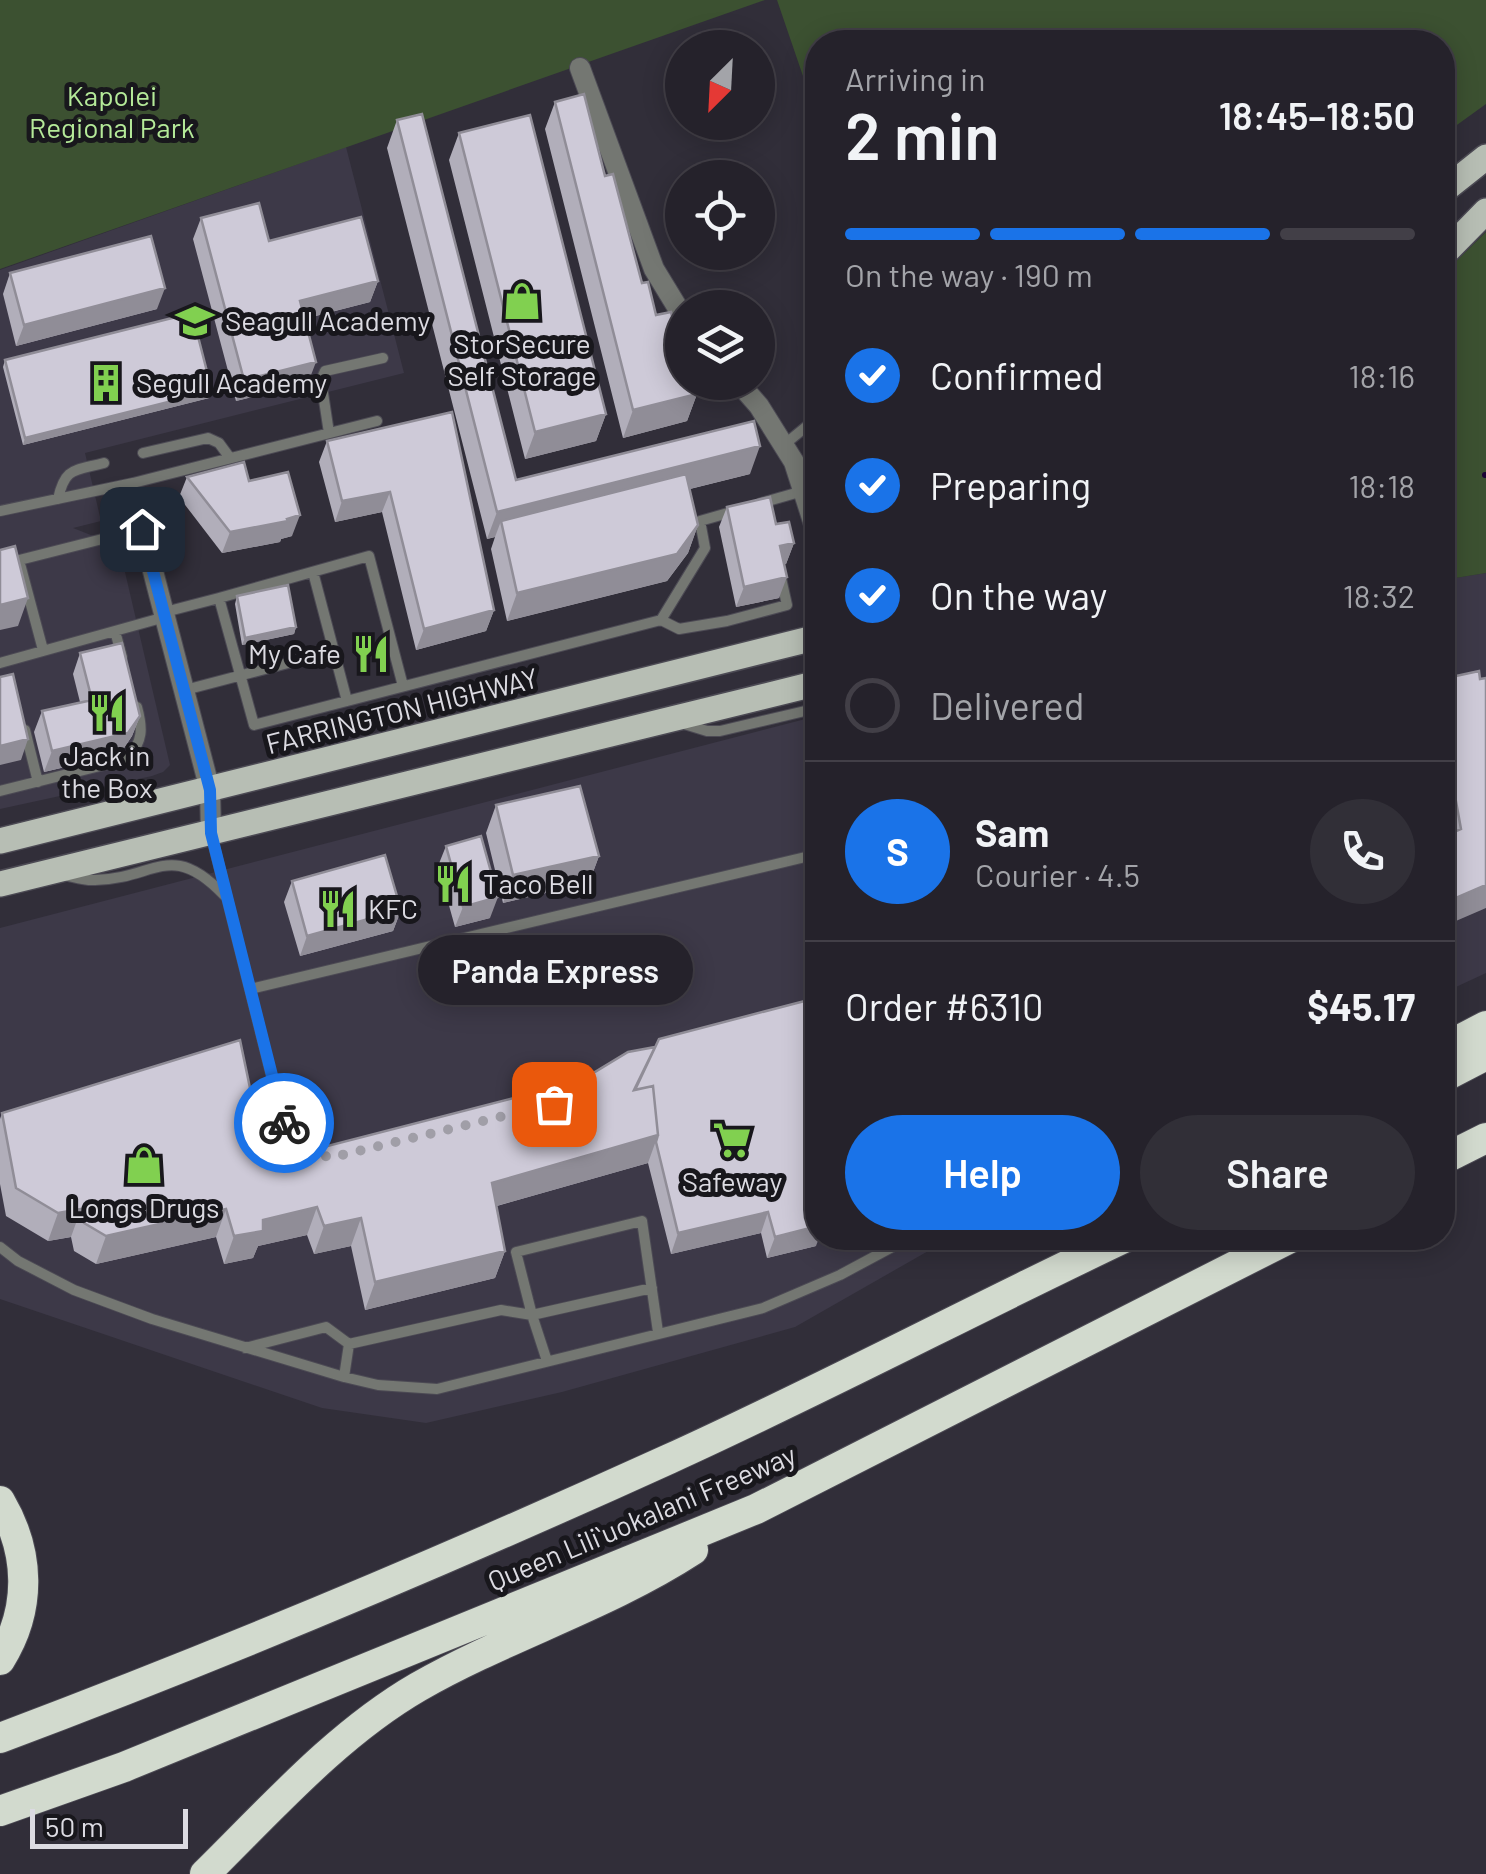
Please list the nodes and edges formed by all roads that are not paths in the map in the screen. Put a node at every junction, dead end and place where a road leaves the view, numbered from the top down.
1 (580, 68) dead end
2 (1486, 157) edge
3 (1455, 182) edge
4 (1486, 211) edge
5 (1455, 243) edge
6 (666, 290) edge
7 (383, 358) dead end
8 (752, 400) edge
9 (377, 421) dead end
10 (805, 428) edge
11 (329, 433) junction
12 (785, 444) junction
13 (143, 454) dead end
14 (230, 458) junction
15 (104, 463) dead end
16 (133, 483) junction
17 (805, 489) edge
18 (805, 498) edge
19 (58, 500) junction
20 (762, 503) junction
21 (0, 512) edge
22 (766, 517) edge
23 (142, 529) junction
24 (20, 560) junction
25 (0, 565) edge
26 (778, 565) edge
27 (313, 572) junction
28 (219, 598) junction
29 (166, 615) junction
30 (661, 620) junction
31 (115, 631) junction
32 (805, 640) edge
33 (44, 650) junction
34 (334, 651) junction
35 (4, 662) edge
36 (124, 664) edge
37 (240, 675) junction
38 (13, 678) edge
39 (403, 686) junction
40 (805, 686) edge
41 (185, 690) junction
42 (134, 697) edge
43 (347, 701) junction
44 (805, 710) edge
45 (21, 713) edge
46 (671, 719) junction
47 (38, 782) junction
48 (210, 790) junction
49 (0, 791) edge
50 (211, 833) junction
51 (0, 842) edge
52 (805, 857) edge
53 (50, 872) junction
54 (0, 884) edge
55 (224, 896) junction
56 (250, 989) junction
57 (1486, 1026) edge
58 (1455, 1042) edge
59 (263, 1045) junction
60 (247, 1049) dead end
61 (1486, 1055) edge
62 (1455, 1071) edge
63 (1486, 1138) edge
64 (316, 1150) edge
65 (1486, 1152) edge
66 (1455, 1154) edge
67 (1455, 1165) edge
68 (0, 1247) edge
69 (887, 1250) edge
70 (1090, 1250) edge
71 (1098, 1250) edge
72 (1266, 1250) edge
73 (1063, 1266) junction
74 (652, 1288) junction
75 (532, 1315) junction
76 (658, 1332) junction
77 (349, 1344) junction
78 (244, 1348) junction
79 (548, 1361) junction
80 (344, 1377) junction
81 (0, 1501) edge
82 (756, 1509) junction
83 (0, 1660) edge
84 (0, 1738) edge
85 (0, 1811) edge
86 (204, 1874) edge

1 - 6 street
2 - 3 main road
4 - 5 main road
7 - 11 lane
8 - 12 street
9 - 11 lane
10 - 12 lane
11 - 14 lane
12 - 17 street
13 - 14 lane
14 - 16 lane
15 - 19 lane
16 - 19 lane
16 - 23 lane
18 - 20 lane
19 - 21 lane
20 - 22 lane
20 - 30 lane
23 - 24 lane
23 - 29 street
24 - 25 lane
24 - 33 lane
26 - 30 lane
27 - 28 lane
27 - 34 lane
27 - 39 lane
28 - 29 lane
28 - 37 lane
29 - 31 lane
29 - 41 street
30 - 39 lane
31 - 33 lane
31 - 36 lane
32 - 48 main road, FARRINGTON HIGHWAY
33 - 35 lane
34 - 37 lane
34 - 43 lane
35 - 38 lane
37 - 41 lane
37 - 43 lane
39 - 43 lane
40 - 46 main road
41 - 48 street
42 - 47 lane
44 - 46 lane
45 - 47 lane
46 - 50 main road
47 - 49 lane
48 - 50 street
48 - 51 main road, FARRINGTON HIGHWAY
50 - 53 main road
50 - 55 lane
52 - 56 lane
53 - 54 main road
53 - 55 lane
55 - 56 lane
56 - 59 lane
57 - 58 highway
59 - 60 lane
59 - 64 lane
61 - 62 highway
63 - 66 highway
65 - 67 highway
68 - 78 lane
69 - 76 lane
70 - 73 highway
71 - 73 highway, Queen Liliʻuokalani Freeway
72 - 82 highway, Queen Liliʻuokalani Freeway
73 - 84 highway, Queen Liliʻuokalani Freeway
74 - 75 lane
74 - 75 lane
74 - 76 lane
75 - 77 lane
75 - 79 lane
76 - 79 lane
77 - 78 lane
77 - 80 lane
78 - 80 lane
79 - 80 lane
81 - 83 highway
82 - 85 highway, Queen Liliʻuokalani Freeway
82 - 86 highway

